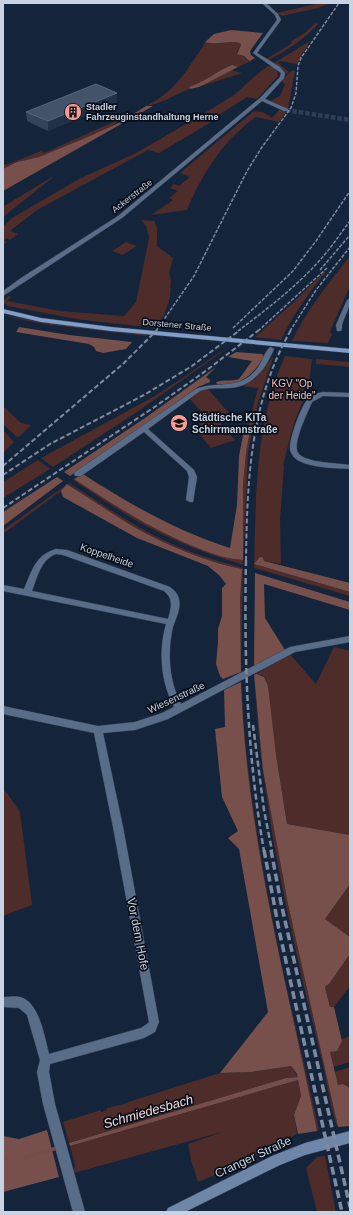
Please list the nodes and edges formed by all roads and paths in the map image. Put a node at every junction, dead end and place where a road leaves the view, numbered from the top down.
1 (264, 3) edge
2 (262, 99) junction
3 (286, 110) tunnel mouth
4 (3, 294) edge
5 (350, 300) edge
6 (3, 311) edge
7 (3, 318) edge
8 (339, 330) dead end
9 (270, 350) junction
10 (350, 351) edge
11 (350, 357) edge
12 (350, 395) edge
13 (144, 429) junction
14 (350, 467) edge
15 (78, 474) dead end
16 (190, 500) dead end
17 (3, 588) edge
18 (27, 593) junction
19 (170, 622) junction
20 (350, 639) edge
21 (179, 709) junction
22 (3, 710) edge
23 (98, 730) junction
24 (3, 1002) edge
25 (46, 1060) junction
26 (350, 1137) edge
27 (79, 1212) edge
28 (172, 1212) edge

1 - 2 street, Ackerstraße
2 - 3 street
2 - 4 street, Ackerstraße
5 - 8 street
6 - 10 main road, Dorstener Straße
7 - 9 main road, Dorstener Straße
9 - 11 main road, Dorstener Straße
9 - 13 street
12 - 14 street
13 - 15 street
13 - 16 street
17 - 18 street
18 - 19 street
18 - 19 street, Koppelheide
19 - 21 street, Koppelheide
20 - 21 street, Wiesenstraße
21 - 23 street, Wiesenstraße
22 - 23 street, Wiesenstraße
23 - 25 street, Vor dem Hofe
24 - 25 street
25 - 27 street
26 - 28 street, Cranger Straße

